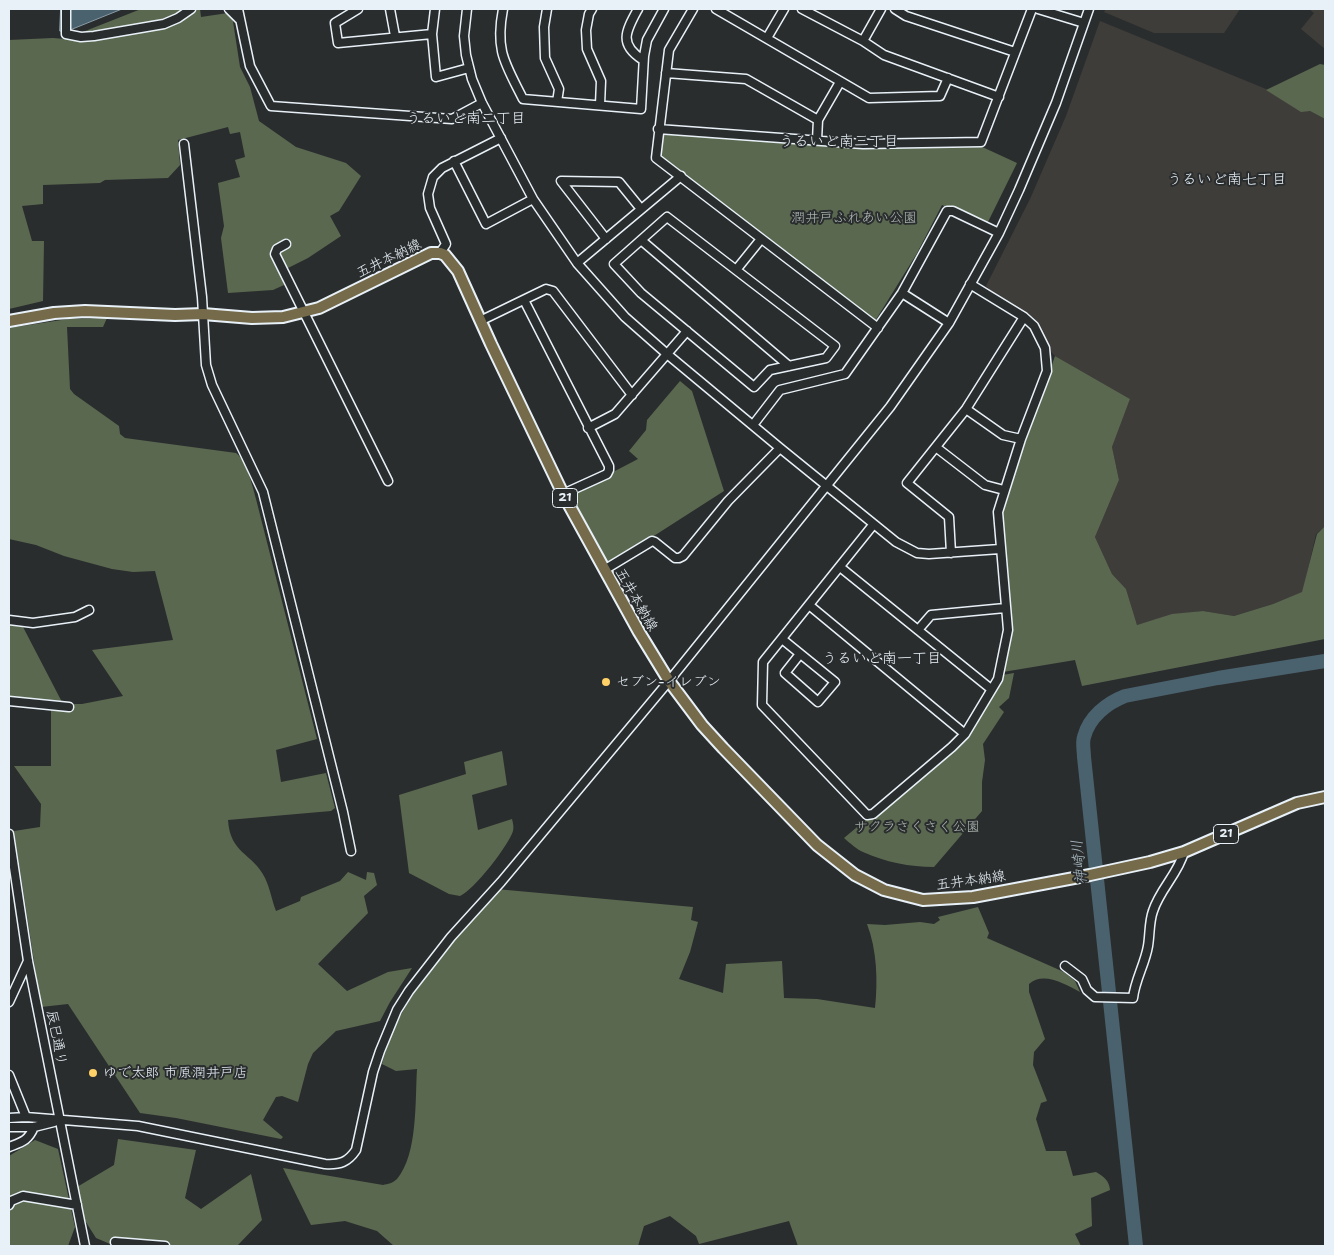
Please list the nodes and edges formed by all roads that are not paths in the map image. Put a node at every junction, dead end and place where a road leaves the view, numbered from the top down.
1 (66, 9) edge
2 (191, 9) edge
3 (229, 9) edge
4 (238, 9) edge
5 (358, 9) edge
6 (390, 9) edge
7 (435, 9) edge
8 (467, 9) edge
9 (504, 9) edge
10 (547, 9) edge
11 (592, 9) edge
12 (638, 9) edge
13 (664, 9) edge
14 (693, 9) edge
15 (716, 9) edge
16 (784, 9) edge
17 (802, 9) edge
18 (881, 9) edge
19 (894, 9) edge
20 (1032, 9) edge
21 (1038, 9) edge
22 (1089, 9) edge
23 (240, 21) junction
24 (1084, 23) junction
25 (432, 34) junction
26 (395, 36) junction
27 (767, 38) junction
28 (863, 41) junction
29 (1015, 52) junction
30 (644, 60) junction
31 (469, 68) junction
32 (666, 73) junction
33 (948, 78) junction
34 (840, 82) junction
35 (999, 96) junction
36 (557, 102) junction
37 (482, 103) junction
38 (600, 105) junction
39 (818, 120) junction
40 (658, 129) junction
41 (501, 138) junction
42 (817, 140) junction
43 (184, 144) dead end
44 (454, 162) junction
45 (681, 176) junction
46 (533, 199) junction
47 (642, 209) junction
48 (999, 233) junction
49 (606, 238) junction
50 (760, 239) junction
51 (641, 240) junction
52 (286, 244) dead end
53 (440, 253) junction
54 (577, 263) junction
55 (736, 270) junction
56 (970, 284) junction
57 (902, 293) junction
58 (524, 300) junction
59 (304, 312) junction
60 (203, 314) junction
61 (1024, 317) junction
62 (9, 321) edge
63 (480, 321) junction
64 (949, 323) junction
65 (878, 328) junction
66 (688, 331) junction
67 (667, 354) junction
68 (789, 366) junction
69 (632, 395) junction
70 (966, 409) junction
71 (753, 425) junction
72 (588, 428) junction
73 (1021, 440) junction
74 (780, 448) junction
75 (936, 448) junction
76 (388, 481) dead end
77 (826, 485) junction
78 (1004, 490) junction
79 (563, 494) junction
80 (873, 525) junction
81 (1000, 549) junction
82 (951, 553) junction
83 (840, 566) junction
84 (604, 570) junction
85 (809, 605) junction
86 (1005, 608) junction
87 (89, 610) dead end
88 (9, 620) edge
89 (918, 630) junction
90 (782, 639) junction
91 (800, 654) junction
92 (669, 681) junction
93 (991, 689) junction
94 (9, 701) edge
95 (68, 707) dead end
96 (965, 734) junction
97 (1325, 797) edge
98 (9, 834) edge
99 (351, 851) dead end
100 (1184, 852) junction
101 (28, 961) junction
102 (1065, 966) dead end
103 (9, 1002) edge
104 (9, 1075) edge
105 (26, 1117) junction
106 (9, 1118) edge
107 (60, 1120) junction
108 (9, 1127) edge
109 (34, 1127) junction
110 (9, 1148) edge
111 (9, 1205) edge
112 (77, 1205) junction
113 (115, 1242) dead end
114 (85, 1246) edge
115 (165, 1246) edge

1 - 2 street
3 - 23 street
4 - 23 street
5 - 26 street
6 - 26 street
7 - 25 street
8 - 31 street
9 - 36 street
10 - 36 street
11 - 38 street
12 - 30 street
13 - 30 street
14 - 32 street
15 - 27 street
16 - 27 street
17 - 28 street
18 - 28 street
19 - 29 street
20 - 29 street
21 - 24 street
22 - 24 street
23 - 37 street
24 - 48 street
25 - 26 street
25 - 31 street
27 - 34 street
28 - 33 street
29 - 35 street
30 - 38 street
31 - 37 street
32 - 39 street
32 - 40 street
33 - 34 street
33 - 35 street
34 - 39 street
35 - 42 street
36 - 38 street
37 - 41 street
39 - 42 street
40 - 42 street
40 - 45 street
41 - 44 street
41 - 46 street
43 - 60 street
44 - 46 street
44 - 53 street
45 - 47 street
45 - 50 street
46 - 54 street
47 - 49 street
47 - 49 street
48 - 56 street
48 - 57 street
49 - 54 street
50 - 55 street
50 - 65 street
51 - 55 street
51 - 66 street
51 - 68 street
52 - 59 street
53 - 59 main road, 五井本納線
53 - 63 main road, 五井本納線 / 21
54 - 67 street
55 - 68 street
56 - 61 street
56 - 64 street
57 - 64 street
57 - 65 street
58 - 63 street
58 - 69 street
58 - 72 street
59 - 60 main road, 五井本納線
59 - 76 street
60 - 62 main road, 五井本納線
60 - 99 street
61 - 70 street
61 - 73 street
63 - 79 main road, 五井本納線 / 21
64 - 77 street
65 - 71 street
66 - 67 street
66 - 68 street
67 - 69 street
67 - 71 street
69 - 72 street
70 - 73 street
70 - 75 street
71 - 74 street
72 - 79 street
73 - 78 street
74 - 77 street
74 - 84 street
75 - 78 street
75 - 82 street
77 - 80 street
77 - 92 street
78 - 81 street
79 - 84 main road, 五井本納線 / 21
80 - 82 street
80 - 83 street
81 - 82 street
81 - 86 street
83 - 85 street
83 - 89 street
84 - 92 main road, 五井本納線 / 21
85 - 90 street
85 - 96 street
86 - 89 street
86 - 93 street
87 - 88 street
89 - 93 street
90 - 91 street
90 - 96 street
91 - 91 street
92 - 100 main road, 五井本納線 / 21
92 - 107 street
93 - 96 street
94 - 95 street
97 - 100 main road, 五井本納線 / 21
98 - 101 street, 辰巳通り
100 - 102 street
101 - 103 street
101 - 107 street, 辰巳通り
104 - 105 street
105 - 106 street
105 - 107 street
107 - 109 street
107 - 112 street, 辰巳通り
108 - 109 street
109 - 110 street
111 - 112 street
112 - 114 street, 辰巳通り
113 - 115 street

